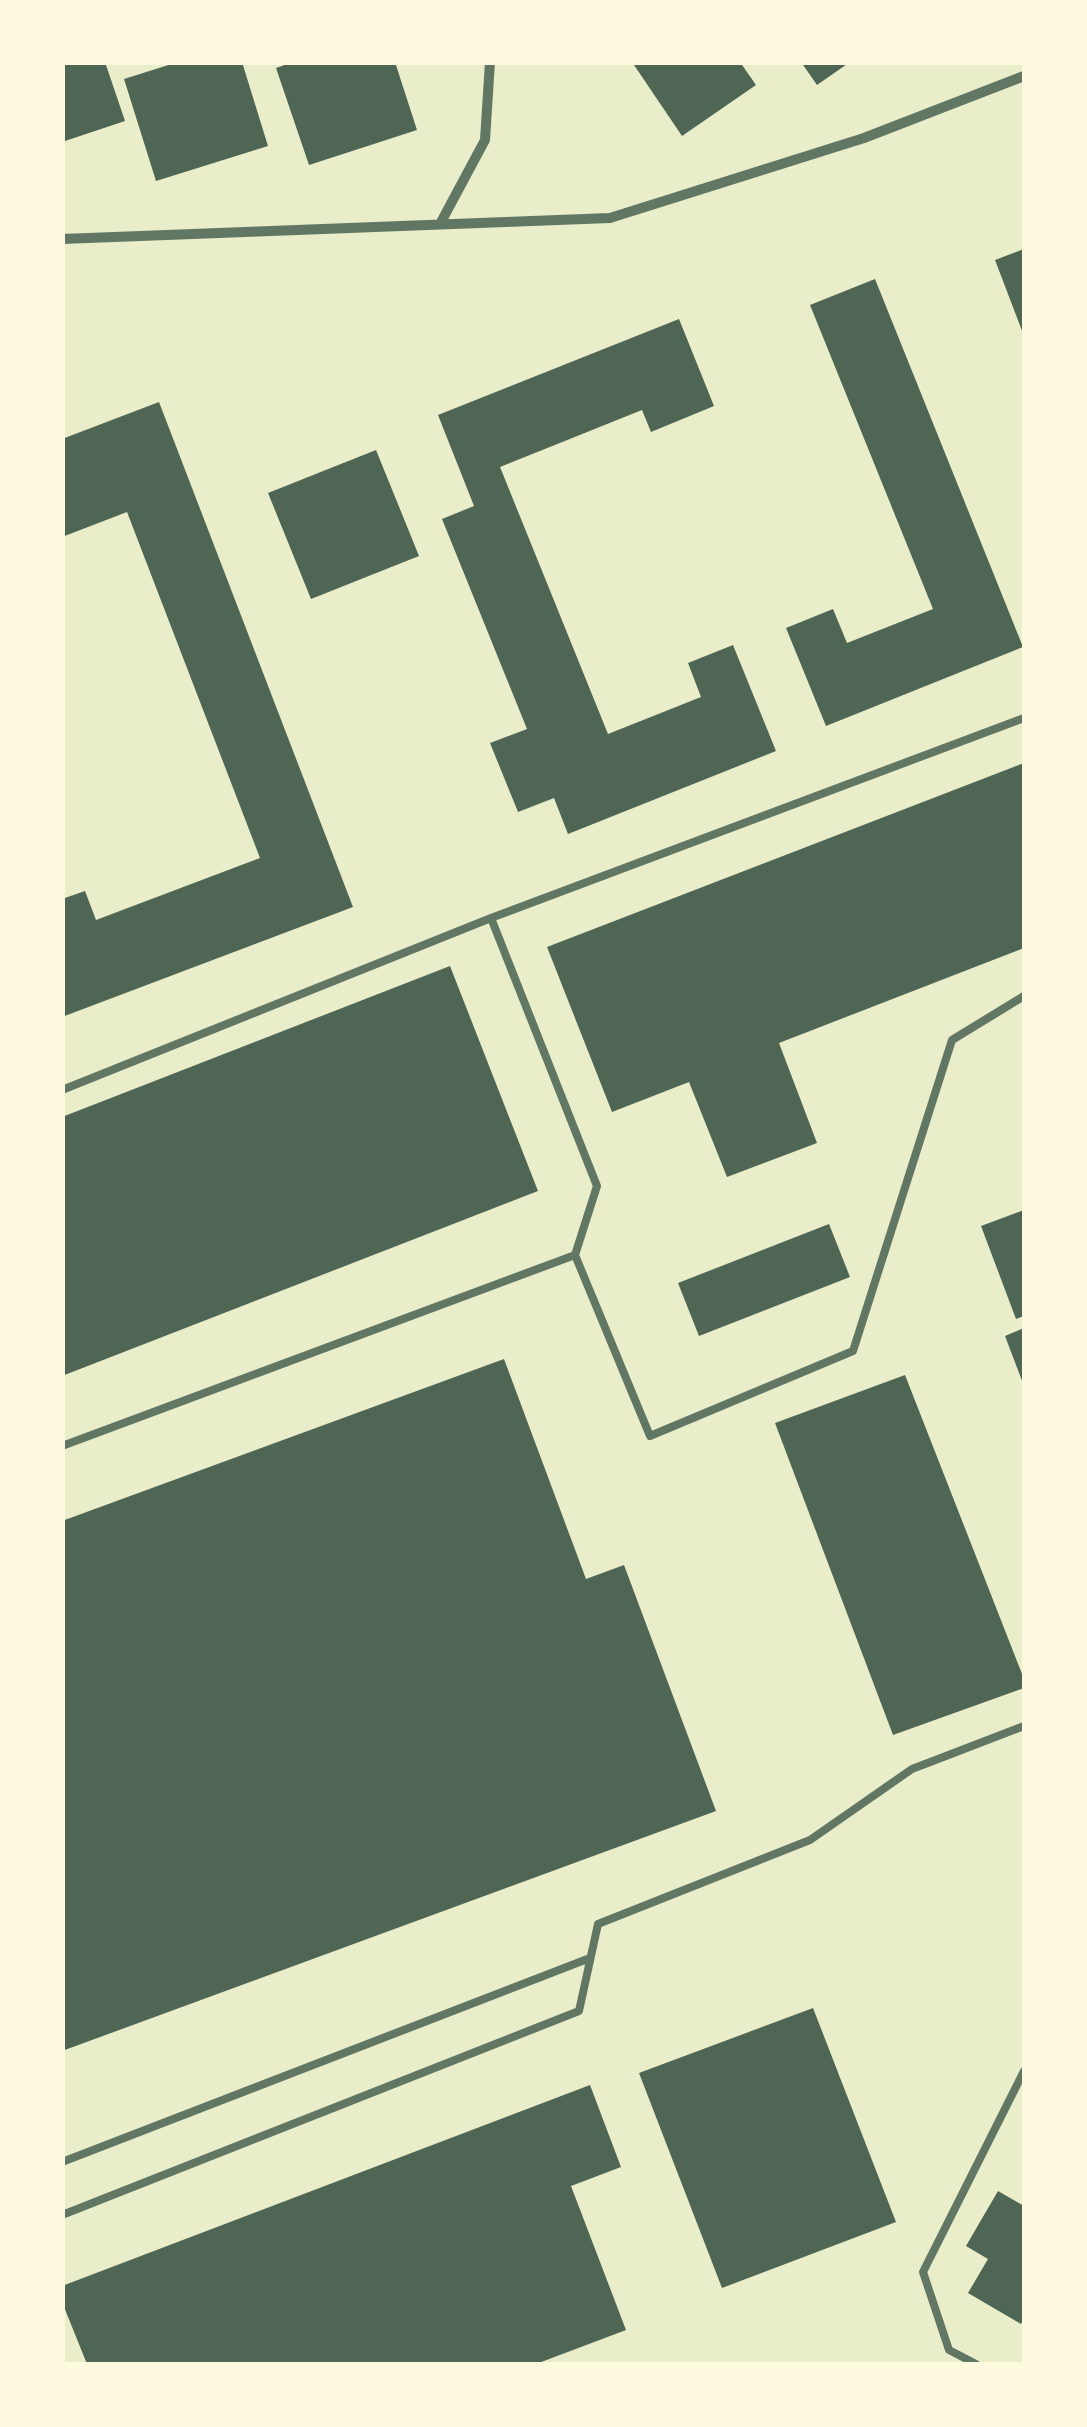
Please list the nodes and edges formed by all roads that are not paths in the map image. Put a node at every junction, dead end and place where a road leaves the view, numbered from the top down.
1 (490, 62) edge
2 (1024, 76) edge
3 (440, 224) junction
4 (62, 240) edge
5 (1024, 718) edge
6 (491, 918) junction
7 (1024, 996) edge
8 (62, 1090) edge
9 (575, 1255) junction
10 (62, 1446) edge
11 (1024, 1726) edge
12 (590, 1958) junction
13 (1024, 2070) edge
14 (62, 2162) edge
15 (62, 2214) edge
16 (976, 2364) edge

1 - 3 street
2 - 3 street
3 - 4 street
5 - 6 lane
6 - 8 lane
6 - 9 lane
7 - 9 lane
9 - 10 lane
11 - 12 lane
12 - 14 lane
12 - 15 lane
13 - 16 lane

